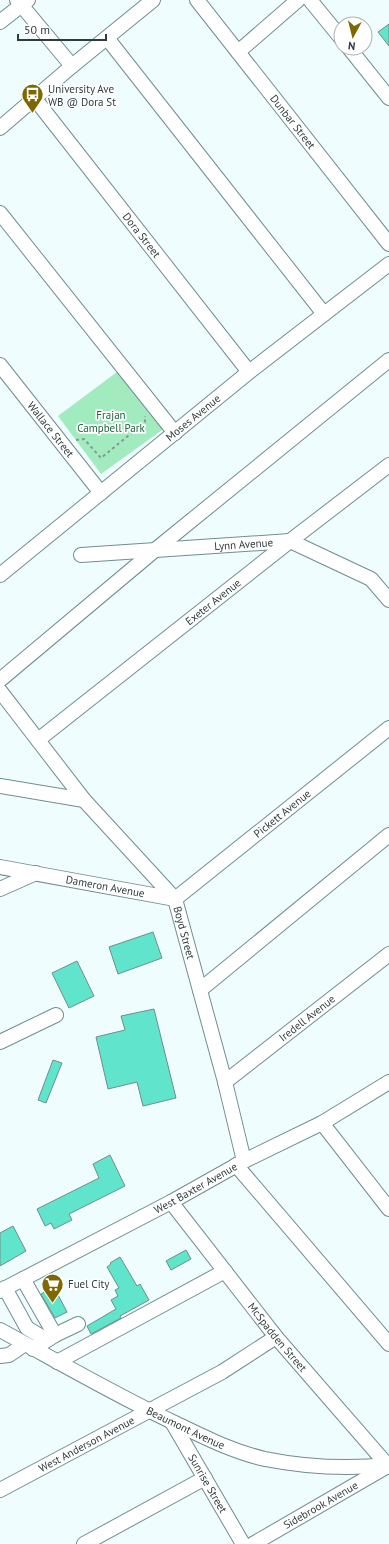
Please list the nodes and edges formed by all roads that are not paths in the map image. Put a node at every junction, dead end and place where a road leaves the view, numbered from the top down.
1 (153, 0) edge
2 (197, 0) edge
3 (298, 0) edge
4 (310, 0) edge
5 (22, 2) edge
6 (0, 22) edge
7 (333, 28) edge
8 (107, 38) junction
9 (238, 52) junction
10 (355, 56) edge
11 (72, 66) junction
12 (389, 98) edge
13 (35, 99) junction
14 (0, 128) edge
15 (0, 213) edge
16 (389, 244) edge
17 (389, 264) edge
18 (324, 314) junction
19 (389, 360) edge
20 (0, 366) edge
21 (249, 372) junction
22 (175, 432) junction
23 (389, 465) edge
24 (101, 493) junction
25 (290, 541) junction
26 (155, 550) junction
27 (81, 555) dead end
28 (0, 575) edge
29 (389, 600) edge
30 (0, 680) edge
31 (0, 691) edge
32 (389, 728) edge
33 (38, 740) junction
34 (0, 786) edge
35 (84, 800) junction
36 (389, 835) edge
37 (0, 867) edge
38 (36, 873) junction
39 (0, 889) edge
40 (175, 898) junction
41 (389, 954) edge
42 (200, 990) junction
43 (56, 1015) dead end
44 (0, 1042) edge
45 (224, 1082) junction
46 (389, 1082) edge
47 (322, 1123) junction
48 (240, 1163) junction
49 (171, 1202) junction
50 (389, 1209) edge
51 (225, 1271) junction
52 (23, 1279) junction
53 (3, 1289) edge
54 (33, 1296) junction
55 (15, 1306) junction
56 (78, 1324) dead end
57 (0, 1330) edge
58 (276, 1337) junction
59 (51, 1338) junction
60 (389, 1344) edge
61 (29, 1346) junction
62 (0, 1356) edge
63 (57, 1362) junction
64 (149, 1412) junction
65 (172, 1422) junction
66 (389, 1466) edge
67 (205, 1478) junction
68 (0, 1490) edge
69 (84, 1544) edge
70 (243, 1544) edge
71 (253, 1544) edge

1 - 8 street
2 - 9 street, Dunbar Street
3 - 9 street
4 - 7 street
5 - 6 street
5 - 11 street
8 - 11 street
8 - 18 street
9 - 16 street, Dunbar Street
10 - 12 street
11 - 13 street
13 - 14 street
13 - 21 street, Dora Street
15 - 22 street
17 - 18 street, Moses Avenue
18 - 21 street, Moses Avenue
19 - 26 street
20 - 24 street, Wallace Street
21 - 22 street, Moses Avenue
22 - 24 street, Moses Avenue
23 - 25 street, Exeter Avenue
24 - 28 street, Moses Avenue
25 - 26 street, Lynn Avenue
25 - 29 street, Lynn Avenue
25 - 33 street, Exeter Avenue
26 - 27 street, Lynn Avenue
26 - 30 street
31 - 33 street, Boyd Street
32 - 40 street, Pickett Avenue
33 - 35 street, Boyd Street
34 - 35 street
35 - 40 street, Boyd Street
36 - 42 street
37 - 38 street, Dameron Avenue
38 - 39 street
38 - 40 street, Dameron Avenue
40 - 42 street, Boyd Street
41 - 45 street, Iredell Avenue
42 - 45 street, Boyd Street
43 - 44 street
45 - 48 street, Boyd Street
46 - 47 street, West Baxter Avenue
47 - 48 street, West Baxter Avenue
47 - 50 street
48 - 49 street, West Baxter Avenue
48 - 60 street
49 - 51 street, McSpadden Street
49 - 52 street, West Baxter Avenue
51 - 58 street, McSpadden Street
51 - 63 street
52 - 53 street, West Baxter Avenue
52 - 54 street
53 - 55 street
54 - 55 street
54 - 59 street
55 - 59 street
56 - 59 street
57 - 61 street, Beaumont Avenue
58 - 64 street, West Anderson Avenue
58 - 66 street, McSpadden Street
59 - 61 street
61 - 62 street
61 - 63 street, Beaumont Avenue
63 - 64 street, Beaumont Avenue
64 - 65 street, Beaumont Avenue
64 - 68 street, West Anderson Avenue
65 - 66 street, Beaumont Avenue
65 - 67 street, Sunrise Street
66 - 71 street, Sidebrook Avenue
67 - 69 street
67 - 70 street, Sunrise Street

